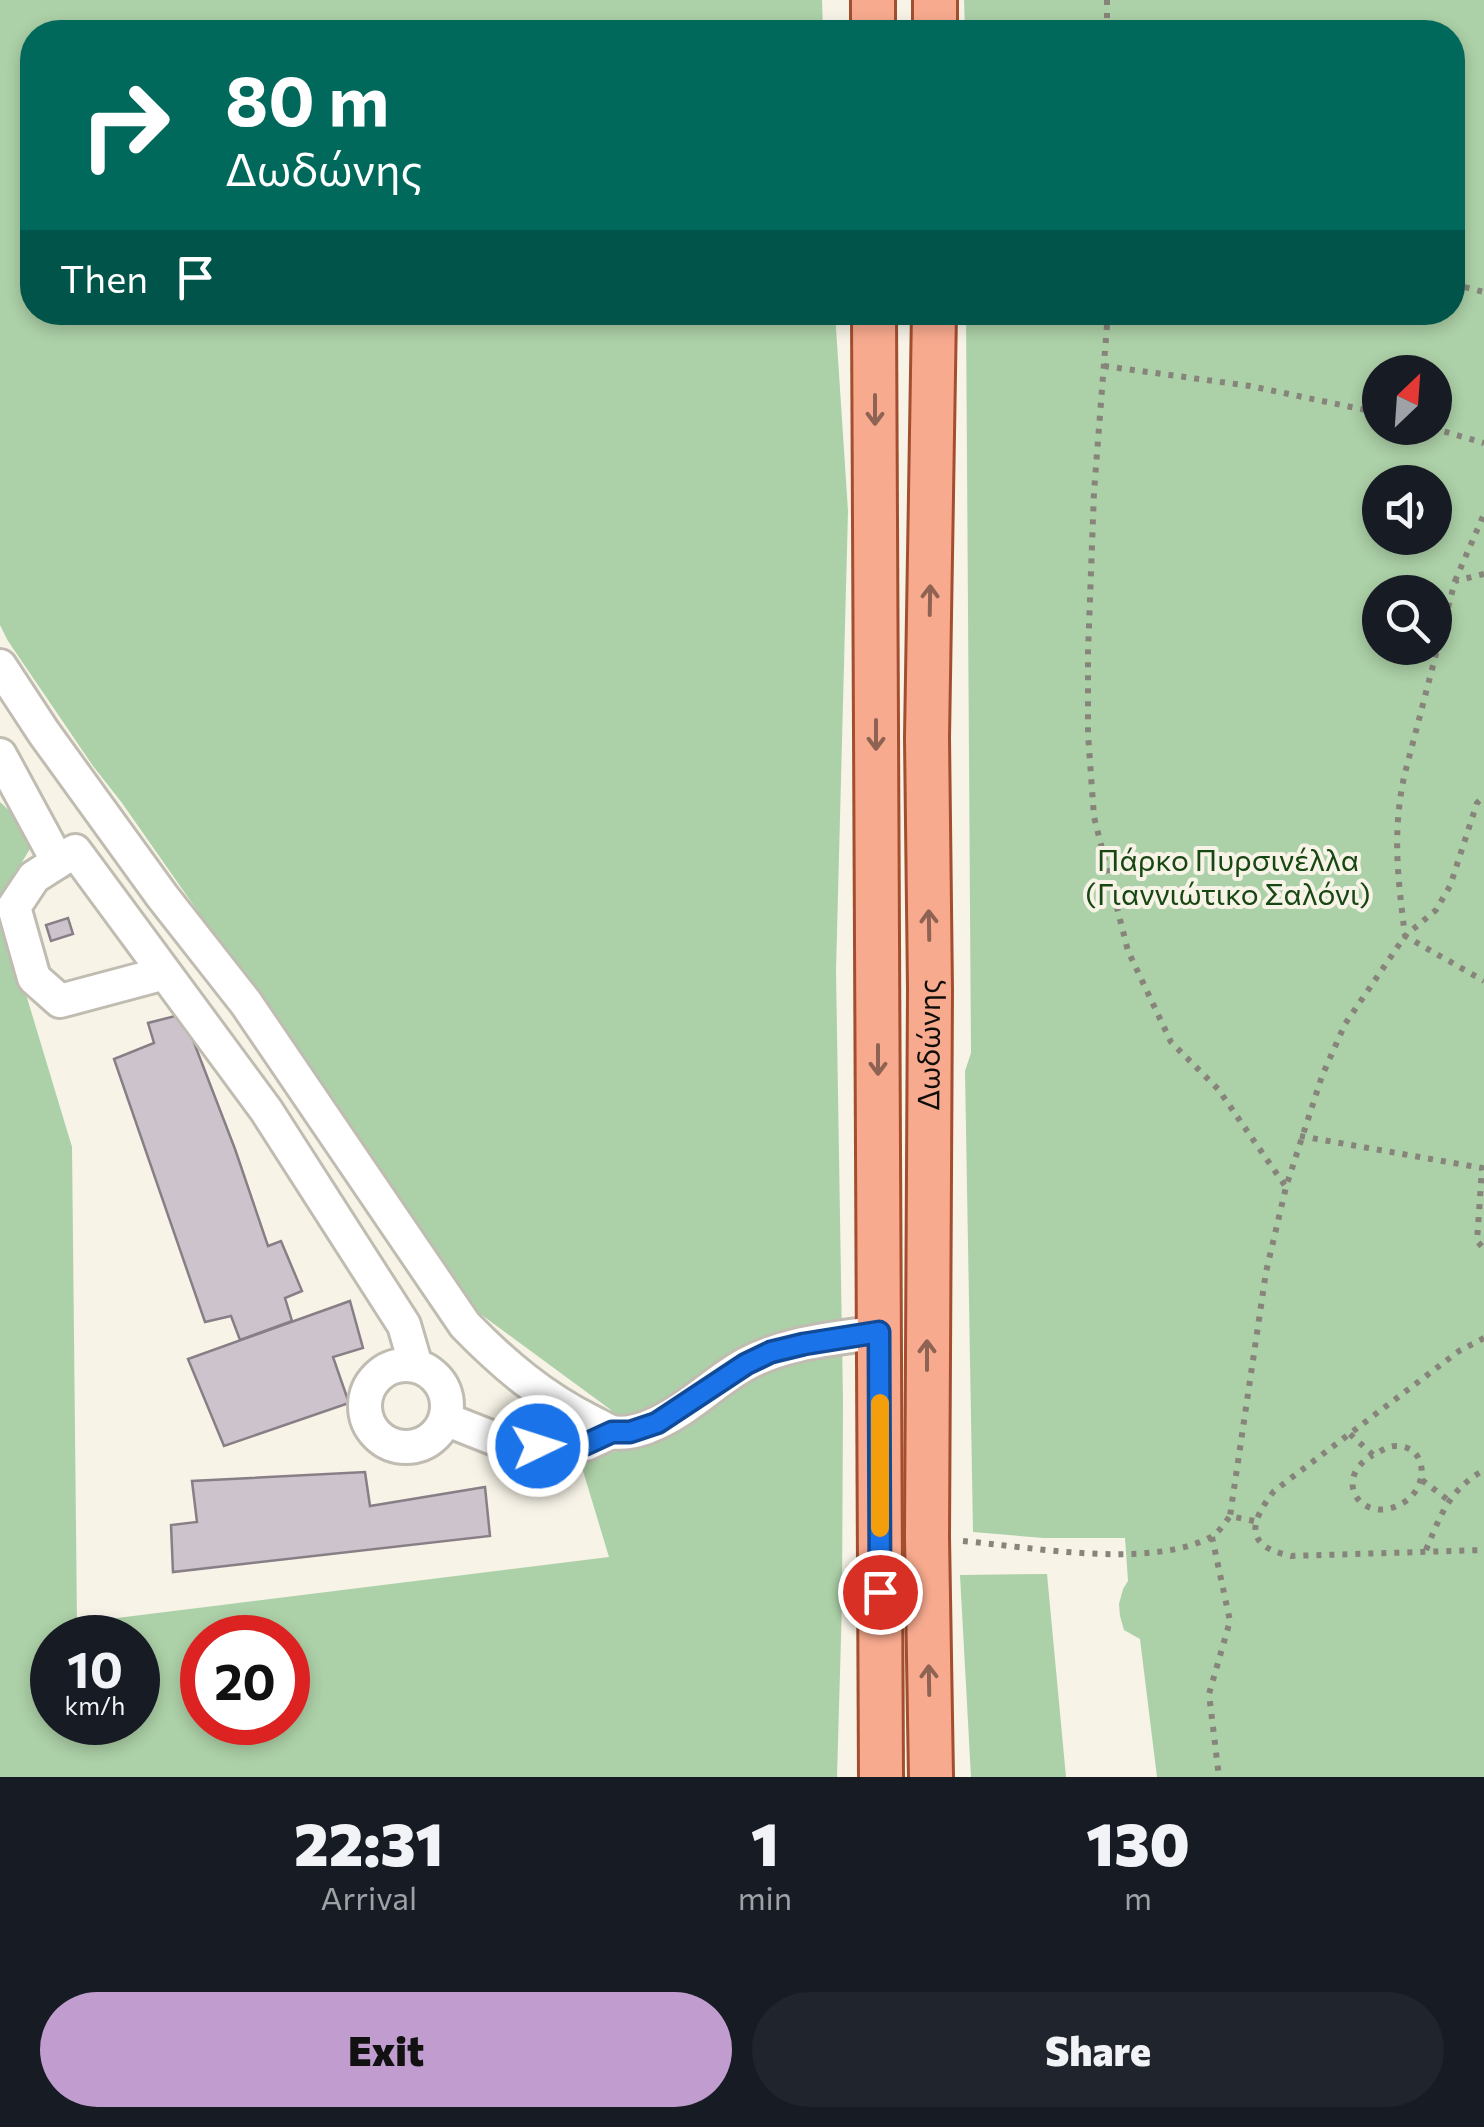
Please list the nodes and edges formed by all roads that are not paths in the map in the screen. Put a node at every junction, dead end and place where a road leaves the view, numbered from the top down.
1 (874, 325) edge
2 (934, 325) edge
3 (0, 666) edge
4 (0, 755) edge
5 (58, 862) junction
6 (164, 972) junction
7 (879, 1332) junction
8 (416, 1366) junction
9 (445, 1420) junction
10 (612, 1432) junction
11 (882, 1777) edge
12 (931, 1777) edge

1 -> 7 main road, Δωδώνης
12 -> 2 main road, Δωδώνης
3 - 10 street
4 - 5 street
5 - 6 street
5 - 6 street
6 - 8 street
7 - 10 street
7 - 11 main road, Δωδώνης
8 - 9 street
8 - 9 street
9 - 10 street

